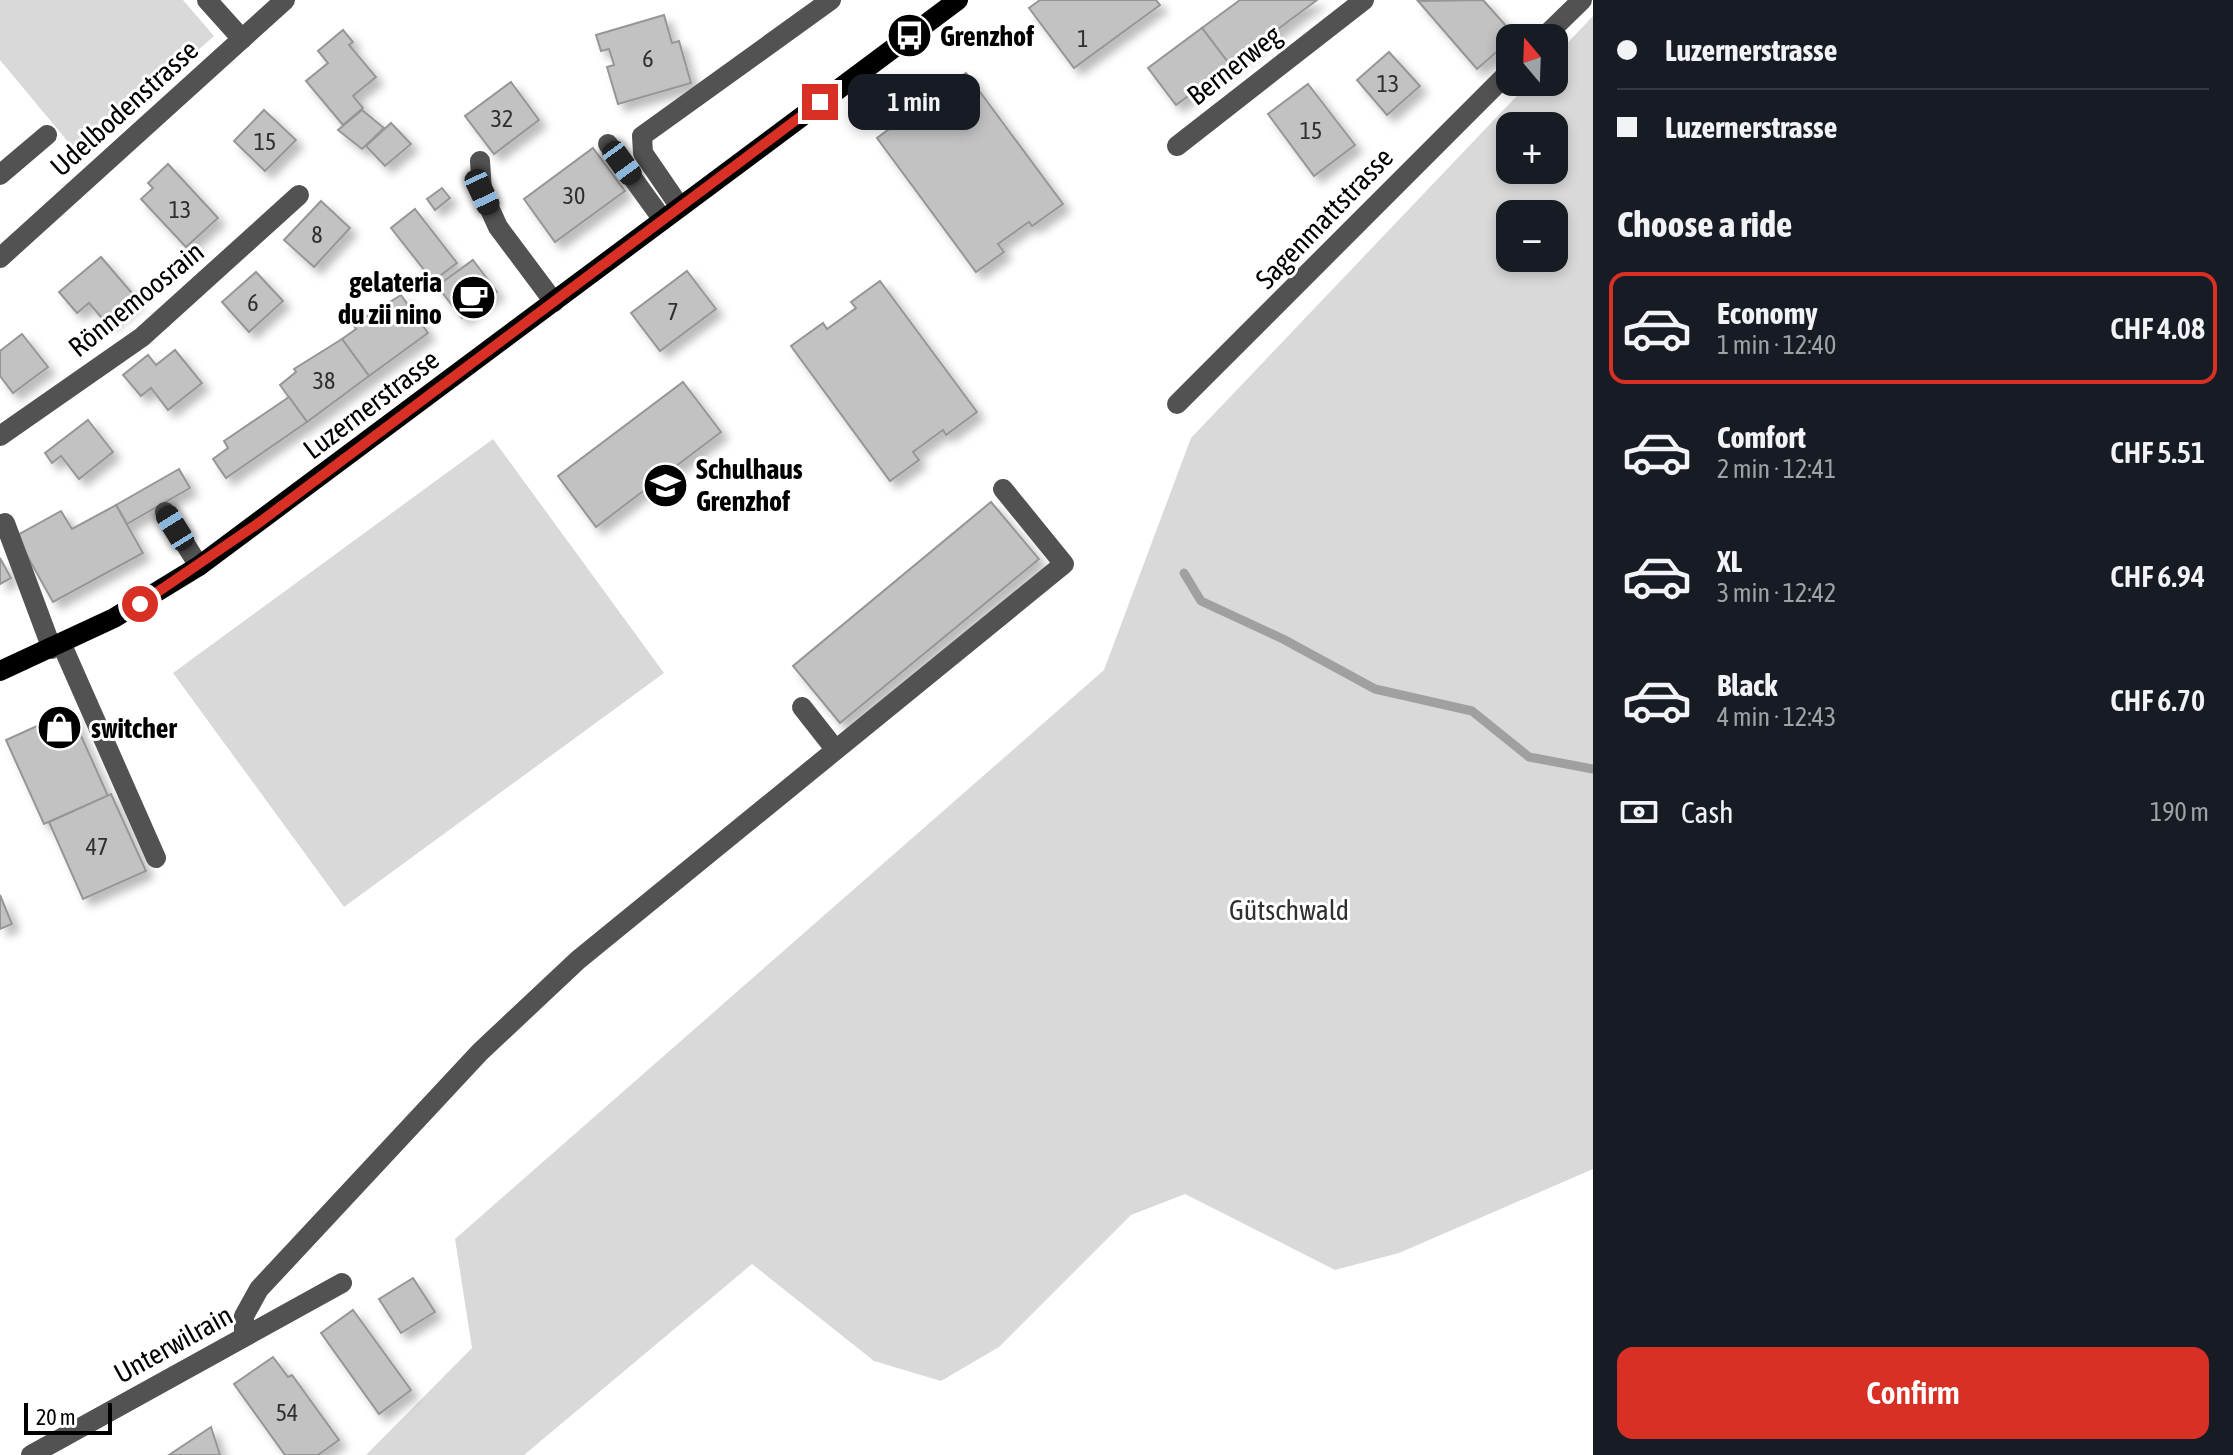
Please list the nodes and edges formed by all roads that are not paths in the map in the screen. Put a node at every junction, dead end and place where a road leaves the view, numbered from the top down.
1 (207, 0) edge
2 (285, 0) edge
3 (831, 0) edge
4 (958, 0) edge
5 (1364, 0) edge
6 (1582, 0) edge
7 (1557, 24) edge
8 (242, 39) junction
9 (1496, 85) edge
10 (47, 135) dead end
11 (608, 144) dead end
12 (1177, 146) dead end
13 (480, 161) dead end
14 (0, 175) edge
15 (299, 195) dead end
16 (680, 207) junction
17 (663, 220) junction
18 (3, 248) edge
19 (554, 302) junction
20 (1177, 404) dead end
21 (0, 436) edge
22 (1003, 489) dead end
23 (165, 512) dead end
24 (5, 523) dead end
25 (199, 566) junction
26 (57, 647) junction
27 (0, 671) edge
28 (802, 707) dead end
29 (835, 749) junction
30 (156, 858) dead end
31 (342, 1283) dead end
32 (244, 1337) junction
33 (31, 1455) edge

1 - 8 street
2 - 8 street, Udelbodenstrasse
3 - 16 street
4 - 16 main road, Luzernerstrasse
5 - 12 street, Bernerweg
6 - 7 street
8 - 18 street, Udelbodenstrasse
9 - 20 street, Sagenmattstrasse
10 - 14 street
11 - 17 street
13 - 19 street
15 - 21 street, Rönnemoosrain
16 - 17 main road, Luzernerstrasse
17 - 19 main road, Luzernerstrasse
19 - 25 main road, Luzernerstrasse
22 - 29 street
23 - 25 street
24 - 26 street
25 - 26 main road, Luzernerstrasse
26 - 27 main road, Luzernerstrasse
26 - 30 street
28 - 29 street
29 - 32 street
31 - 32 street, Unterwilrain
32 - 33 street, Unterwilrain

